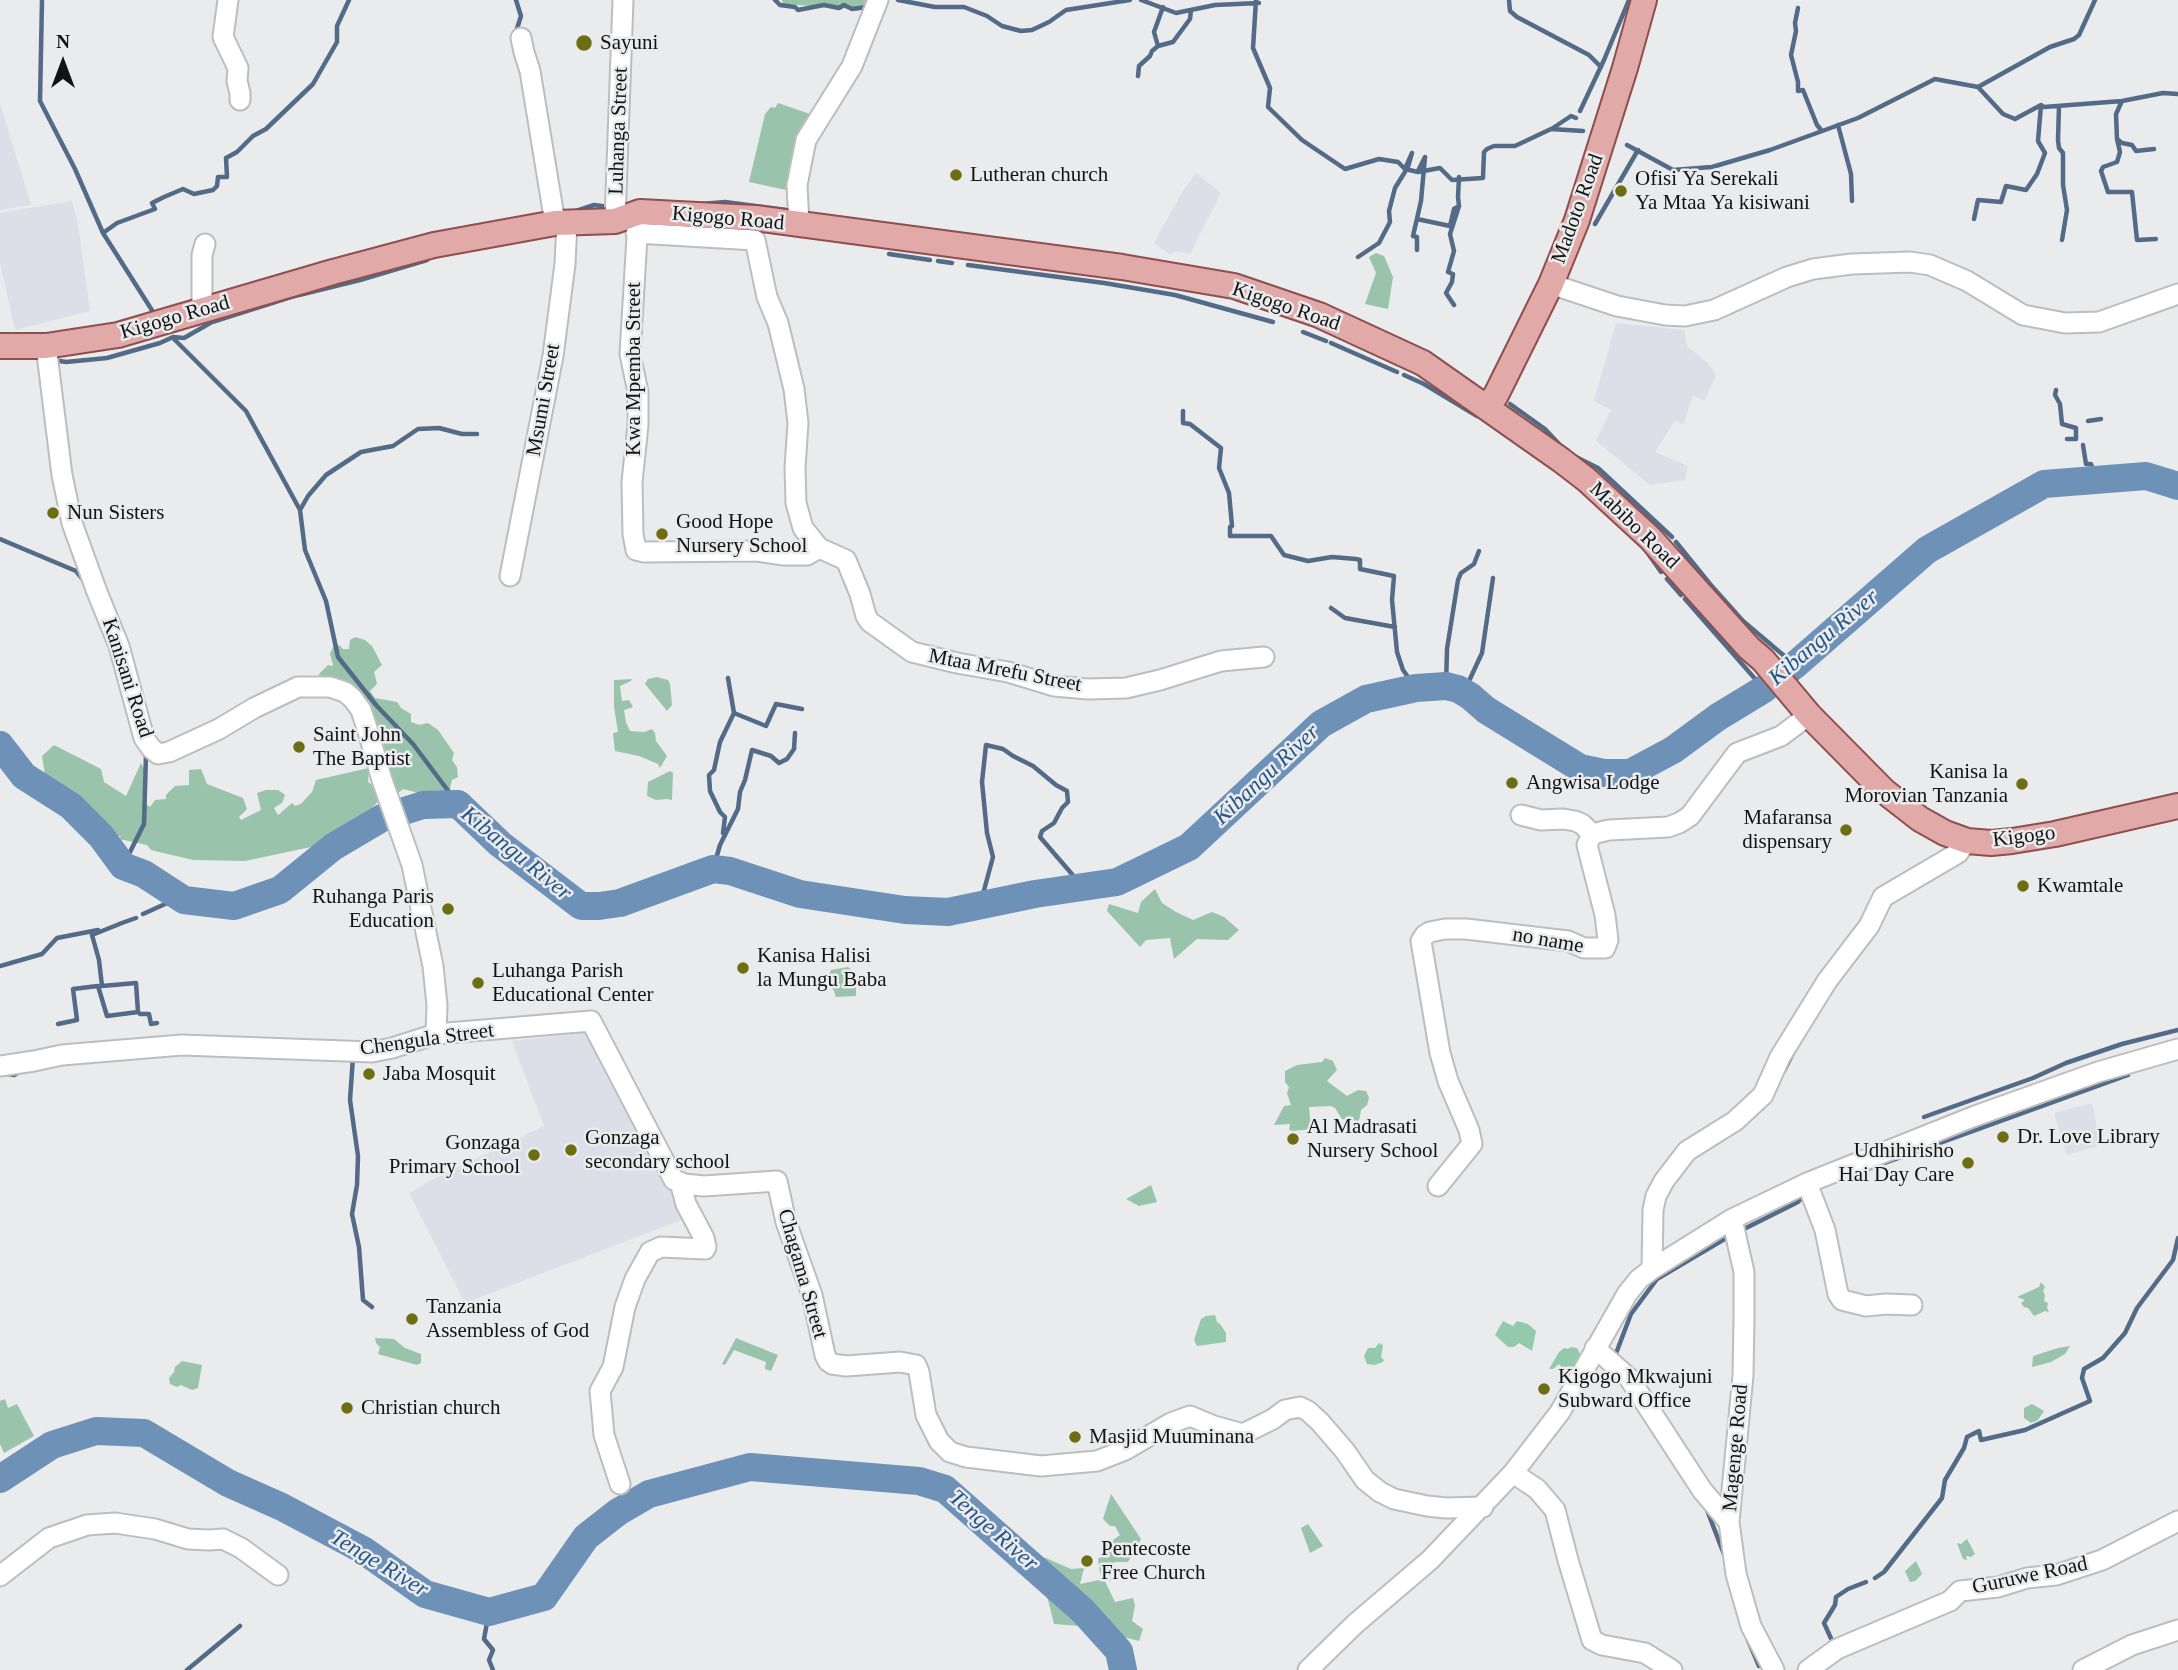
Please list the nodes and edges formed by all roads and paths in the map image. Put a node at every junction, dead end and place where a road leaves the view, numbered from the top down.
1 (228, 0) edge
2 (623, 0) edge
3 (878, 0) edge
4 (1644, 0) edge
5 (521, 38) dead end
6 (240, 100) dead end
7 (561, 222) junction
8 (630, 222) junction
9 (799, 225) junction
10 (755, 229) junction
11 (205, 244) dead end
12 (1551, 284) junction
13 (2178, 295) edge
14 (202, 310) junction
15 (0, 346) edge
16 (46, 346) junction
17 (1448, 380) joint
18 (1487, 407) junction
19 (819, 548) junction
20 (510, 576) dead end
21 (1264, 657) dead end
22 (1803, 707) junction
23 (2178, 806) edge
24 (1521, 815) dead end
25 (1592, 834) junction
26 (1967, 841) junction
27 (436, 1034) junction
28 (2178, 1049) edge
29 (0, 1066) edge
30 (677, 1181) junction
31 (1807, 1182) junction
32 (1438, 1186) dead end
33 (1732, 1219) junction
34 (1652, 1269) junction
35 (1912, 1305) dead end
36 (1595, 1348) junction
37 (1513, 1474) junction
38 (620, 1484) dead end
39 (1483, 1507) junction
40 (2178, 1521) edge
41 (1729, 1522) junction
42 (278, 1575) dead end
43 (0, 1576) edge
44 (2178, 1630) edge
45 (1308, 1670) edge
46 (1672, 1670) edge
47 (1774, 1670) edge
48 (1808, 1670) edge
49 (2083, 1670) edge

1 - 6 street
2 - 8 street, Luhanga Street
3 - 9 street
4 - 12 main road, Madoto Road
5 - 7 street, Msumi Street
7 - 8 main road, Kigogo Road
7 - 14 main road, Kigogo Road
7 - 20 street, Msumi Street
8 - 10 main road, Kigogo Road
8 - 19 street, Kwa Mpemba Street
9 - 10 main road, Kigogo Road
9 - 17 main road, Kigogo Road
10 - 19 street, Mtaa Mrefu Street
11 - 14 street
12 - 13 street
12 - 18 main road, Madoto Road
14 - 16 main road, Kigogo Road
15 - 16 main road, Kigogo Road
16 - 27 street, Kanisani Road
17 - 18 main road, Mabibo Road
18 - 22 main road, Mabibo Road
19 - 21 street, Mtaa Mrefu Street
22 - 25 street
22 - 26 main road, Kigogo
23 - 26 main road, Kigogo
24 - 25 street
25 - 32 street, no name
26 - 34 street
27 - 29 street, Chengula Street
27 - 30 street, Chengula Street
28 - 31 street
30 - 38 street
30 - 39 street, Chagama Street
31 - 33 street
31 - 35 street
33 - 34 street
33 - 41 street, Magenge Road
34 - 36 street
36 - 37 street
36 - 41 street
37 - 39 street
37 - 46 street
39 - 45 street
40 - 48 street, Guruwe Road
41 - 47 street, Magenge Road
42 - 43 street
44 - 49 street

